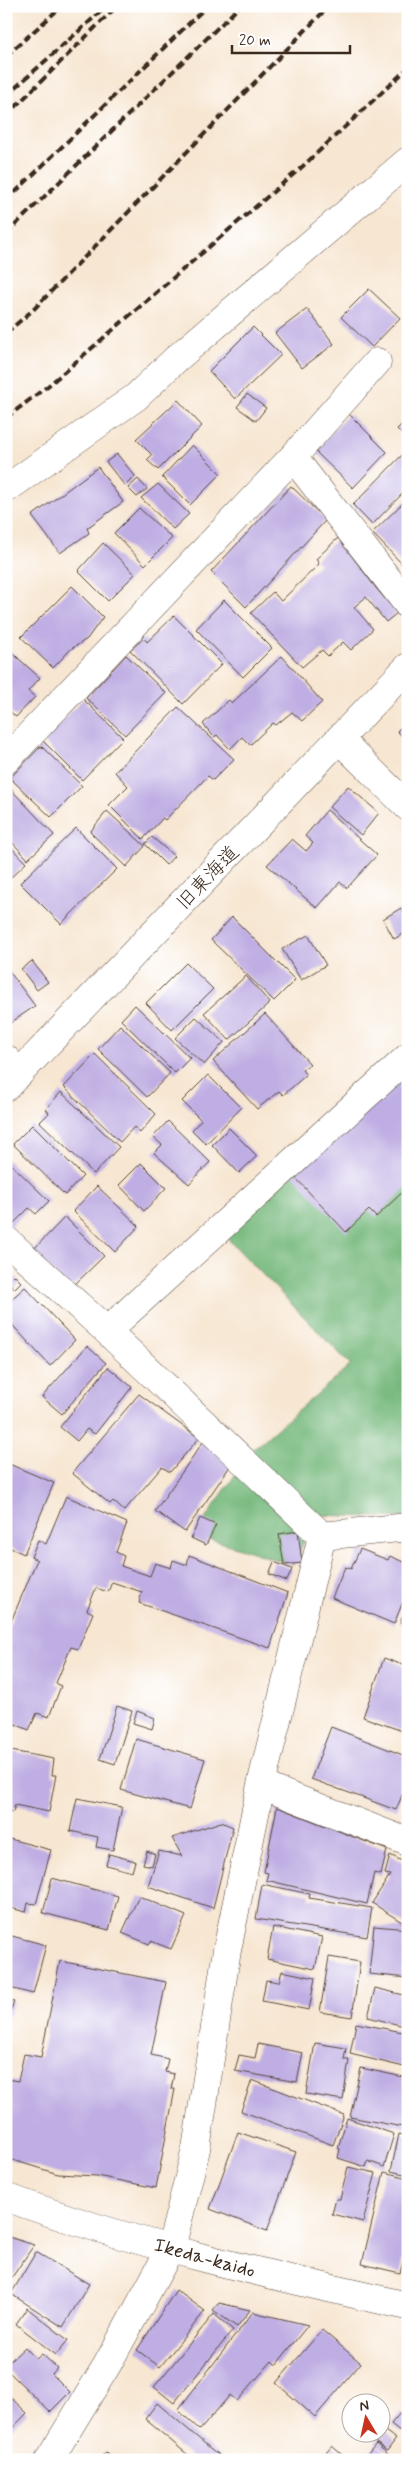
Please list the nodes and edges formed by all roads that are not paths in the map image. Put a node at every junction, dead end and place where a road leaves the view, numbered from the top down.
1 (408, 161) edge
2 (377, 362) dead end
3 (294, 457) junction
4 (6, 489) edge
5 (408, 605) edge
6 (408, 667) edge
7 (339, 739) junction
8 (6, 760) edge
9 (408, 806) edge
10 (408, 1057) edge
11 (10, 1073) edge
12 (6, 1240) edge
13 (107, 1332) junction
14 (408, 1527) edge
15 (322, 1536) junction
16 (261, 1785) junction
17 (408, 1842) edge
18 (6, 2197) edge
19 (171, 2248) junction
20 (408, 2306) edge
21 (49, 2460) edge

1 - 4 street
2 - 3 street
3 - 5 street
3 - 8 street
6 - 7 street, 旧東海道
7 - 9 street
7 - 11 street, 旧東海道
10 - 13 street
12 - 13 street
13 - 15 street
14 - 15 street
15 - 16 street
16 - 17 street
16 - 19 street
18 - 19 street, Ikeda-kaido
19 - 20 street, Ikeda-kaido
19 - 21 street

